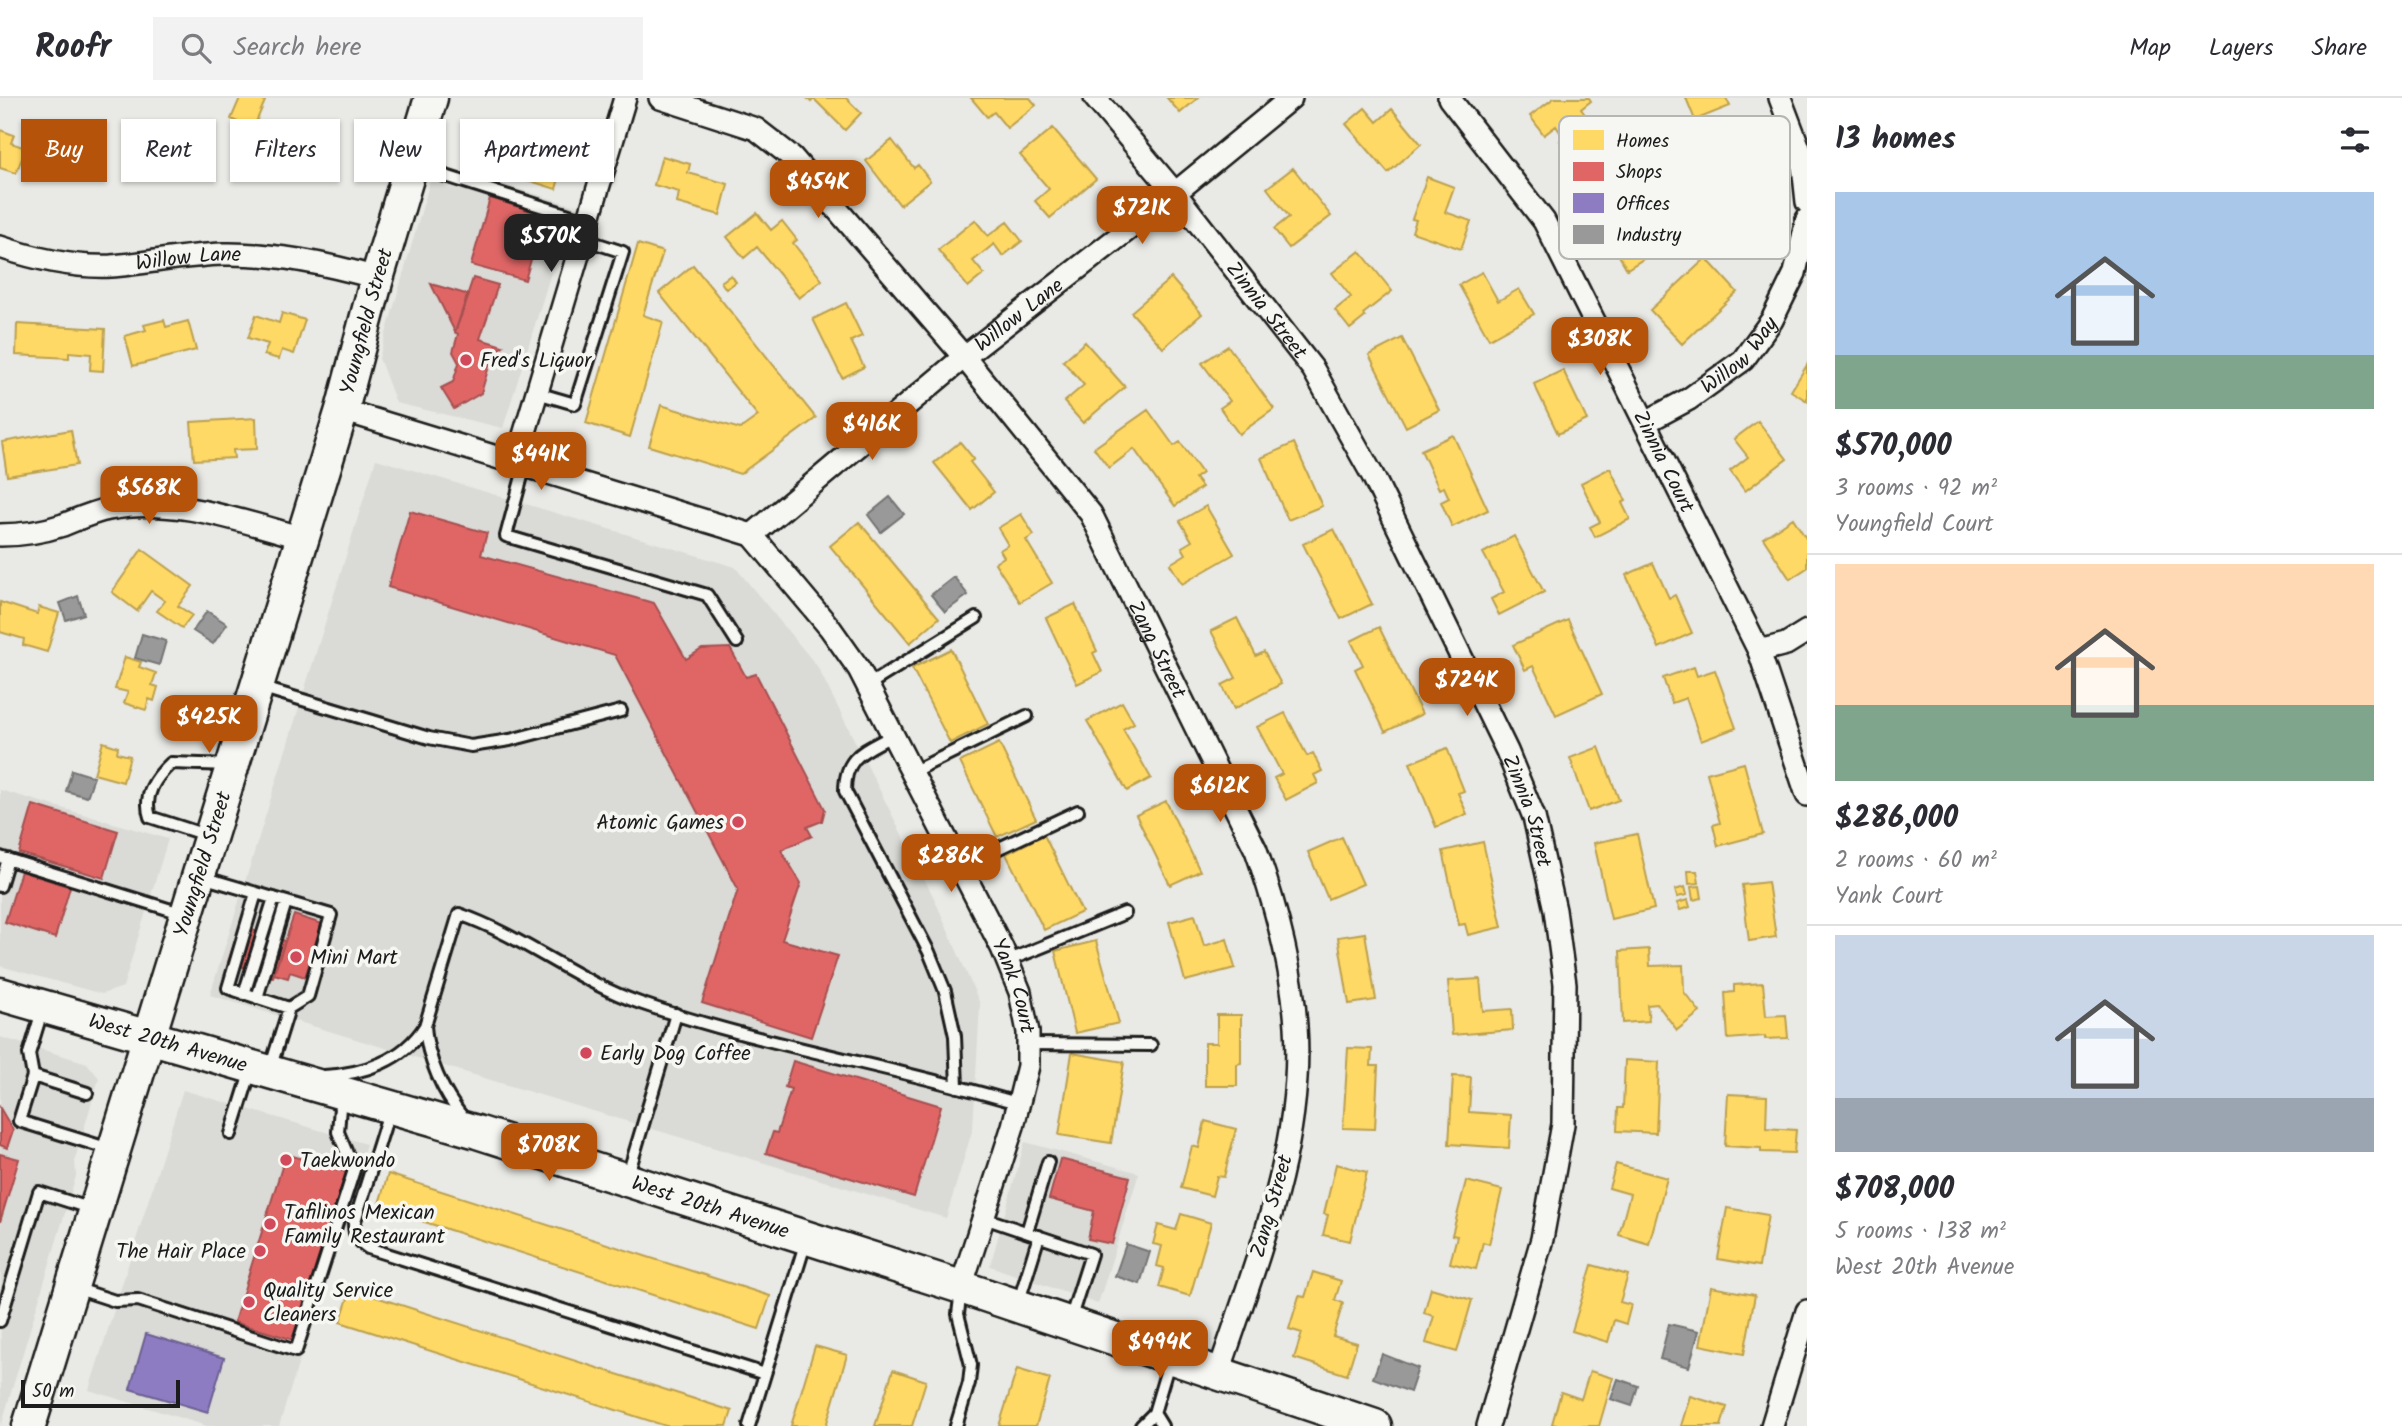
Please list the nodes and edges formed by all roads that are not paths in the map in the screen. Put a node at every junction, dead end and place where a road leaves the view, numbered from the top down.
1 (431, 98) edge
2 (625, 98) edge
3 (660, 98) edge
4 (1094, 98) edge
5 (1291, 98) edge
6 (1449, 98) edge
7 (1780, 98) edge
8 (1787, 116) edge
9 (425, 119) edge
10 (1790, 124) edge
11 (446, 178) edge
12 (406, 182) edge
13 (1175, 194) junction
14 (1807, 202) edge
15 (1807, 219) edge
16 (586, 230) junction
17 (0, 247) edge
18 (1559, 250) edge
19 (1564, 259) edge
20 (377, 278) junction
21 (964, 357) junction
22 (537, 393) junction
23 (342, 410) junction
24 (1646, 422) junction
25 (520, 463) junction
26 (752, 535) junction
27 (0, 536) edge
28 (303, 538) junction
29 (976, 618) dead end
30 (1807, 631) edge
31 (737, 642) dead end
32 (1759, 651) junction
33 (868, 685) junction
34 (258, 686) junction
35 (621, 710) dead end
36 (1027, 716) dead end
37 (893, 735) junction
38 (233, 765) junction
39 (912, 772) junction
40 (1807, 795) edge
41 (1078, 811) dead end
42 (211, 837) junction
43 (4, 858) edge
44 (961, 866) junction
45 (200, 876) junction
46 (0, 886) edge
47 (256, 893) junction
48 (274, 898) junction
49 (286, 902) junction
50 (1125, 913) dead end
51 (187, 915) junction
52 (1007, 961) junction
53 (0, 994) edge
54 (244, 994) junction
55 (257, 998) junction
56 (43, 1007) junction
57 (289, 1008) junction
58 (676, 1014) junction
59 (425, 1026) junction
60 (149, 1039) junction
61 (1028, 1044) junction
62 (1151, 1045) dead end
63 (267, 1072) junction
64 (33, 1076) junction
65 (957, 1087) junction
66 (88, 1093) dead end
67 (341, 1093) junction
68 (1020, 1104) junction
69 (391, 1107) junction
70 (477, 1132) junction
71 (231, 1134) dead end
72 (115, 1150) junction
73 (1048, 1162) dead end
74 (626, 1180) junction
75 (97, 1210) junction
76 (984, 1218) junction
77 (1027, 1232) junction
78 (1039, 1236) junction
79 (807, 1238) junction
80 (73, 1287) junction
81 (961, 1287) junction
82 (1018, 1306) junction
83 (1807, 1311) edge
84 (0, 1321) edge
85 (1069, 1322) junction
86 (1170, 1356) junction
87 (1219, 1372) junction
88 (765, 1374) junction
89 (1154, 1413) junction
90 (29, 1426) edge
91 (749, 1426) edge
92 (956, 1426) edge
93 (1141, 1426) edge
94 (1162, 1426) edge
95 (1375, 1426) edge
96 (1488, 1426) edge
97 (1772, 1426) edge

1 - 9 street, Youngfield Street
2 - 16 street
3 - 21 street, Zang Street
4 - 13 street, Zinnia Street
5 - 13 street, Willow Lane
6 - 18 street, Zinnia Court
7 - 8 street
10 - 14 street
11 - 16 lane
12 - 20 street, Youngfield Street
13 - 21 street, Willow Lane
13 - 96 street, Zinnia Street
15 - 24 street, Willow Way
16 - 22 street
16 - 22 lane
17 - 20 street, Willow Lane
19 - 24 street, Zinnia Court
20 - 23 street, Youngfield Street
21 - 26 street, Willow Lane
21 - 87 street, Zang Street
22 - 25 street
23 - 25 street
23 - 28 street, Youngfield Street
24 - 32 street, Zinnia Court
25 - 26 street
25 - 31 lane
26 - 33 street, Yank Court
27 - 28 street
28 - 34 street, Youngfield Street
29 - 33 lane
30 - 32 street
32 - 40 street, Zinnia Court
33 - 37 street, Yank Court
34 - 35 lane
34 - 38 street, Youngfield Street
36 - 39 lane
37 - 39 street, Yank Court
37 - 65 lane
38 - 42 street, Youngfield Street
38 - 42 lane
39 - 44 street, Yank Court
41 - 44 lane
42 - 45 street, Youngfield Street
43 - 46 lane
43 - 51 lane
44 - 52 street, Yank Court
45 - 47 lane
45 - 51 street, Youngfield Street
47 - 48 lane
47 - 54 lane
48 - 49 lane
48 - 54 lane
49 - 55 lane
49 - 57 lane
50 - 52 lane
51 - 60 street, Youngfield Street
52 - 61 street, Yank Court
53 - 56 street, West 20th Avenue
54 - 55 lane
55 - 57 lane
56 - 60 street, West 20th Avenue
56 - 64 lane
57 - 63 lane
58 - 59 lane
58 - 65 lane
58 - 74 lane
59 - 63 lane
59 - 70 lane
60 - 63 street, West 20th Avenue
60 - 72 street, Youngfield Street
61 - 62 lane
61 - 68 street, Yank Court
63 - 67 street, West 20th Avenue
63 - 71 lane
64 - 66 lane
64 - 72 lane
65 - 68 lane
67 - 69 street, West 20th Avenue
67 - 80 lane
68 - 76 street, Yank Court
69 - 70 street, West 20th Avenue
69 - 88 lane
70 - 74 street, West 20th Avenue
72 - 75 street, Youngfield Street
73 - 77 lane
74 - 79 street, West 20th Avenue
75 - 80 street, Youngfield Street
75 - 84 lane
76 - 77 lane
76 - 81 street, Yank Court
77 - 78 lane
78 - 82 lane
78 - 85 lane
79 - 81 street, West 20th Avenue
79 - 88 lane
80 - 90 street, Youngfield Street
81 - 82 street, West 20th Avenue
81 - 92 lane
82 - 85 street, West 20th Avenue
83 - 97 street
85 - 86 street, West 20th Avenue
86 - 87 street, West 20th Avenue
86 - 89 lane
87 - 95 street, West 20th Avenue
88 - 91 lane
89 - 93 lane
89 - 94 lane

